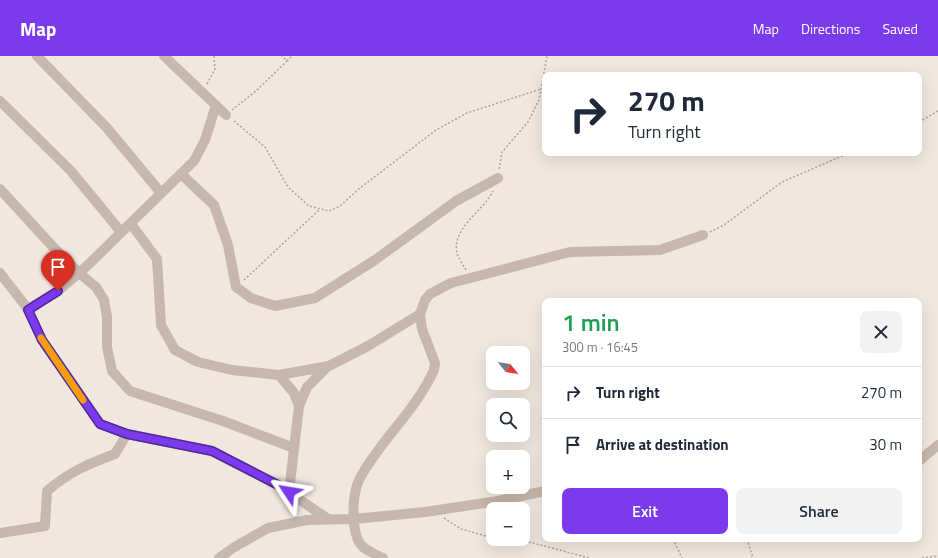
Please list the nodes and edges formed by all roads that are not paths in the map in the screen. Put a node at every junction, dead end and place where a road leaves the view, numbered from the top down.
1 (37, 56) edge
2 (164, 56) edge
3 (0, 101) edge
4 (216, 105) junction
5 (226, 115) road end
6 (181, 174) junction
7 (498, 178) road end
8 (0, 189) edge
9 (161, 193) junction
10 (130, 224) junction
11 (121, 232) junction
12 (703, 235) road end
13 (0, 273) edge
14 (79, 273) junction
15 (28, 310) junction
16 (420, 314) junction
17 (329, 366) junction
18 (279, 375) junction
19 (299, 406) junction
20 (127, 434) junction
21 (938, 445) edge
22 (294, 448) junction
23 (922, 458) edge
24 (289, 492) junction
25 (542, 492) edge
26 (328, 519) junction
27 (354, 519) junction
28 (0, 532) edge
29 (219, 558) edge
30 (383, 558) edge

1 - 9 street
2 - 4 street
3 - 11 street
4 - 5 street
4 - 6 street
6 - 7 street
6 - 9 street
8 - 14 street
9 - 10 street
10 - 11 street
10 - 18 street
11 - 14 street
12 - 16 street
13 - 15 street
14 - 15 street
14 - 22 street
15 - 20 street
16 - 17 street
16 - 27 street
17 - 18 street
17 - 19 street
18 - 19 street
19 - 22 street
20 - 24 street
20 - 28 street
21 - 23 street
22 - 24 street
24 - 26 street
25 - 27 street
26 - 27 street
26 - 29 street
27 - 30 street

